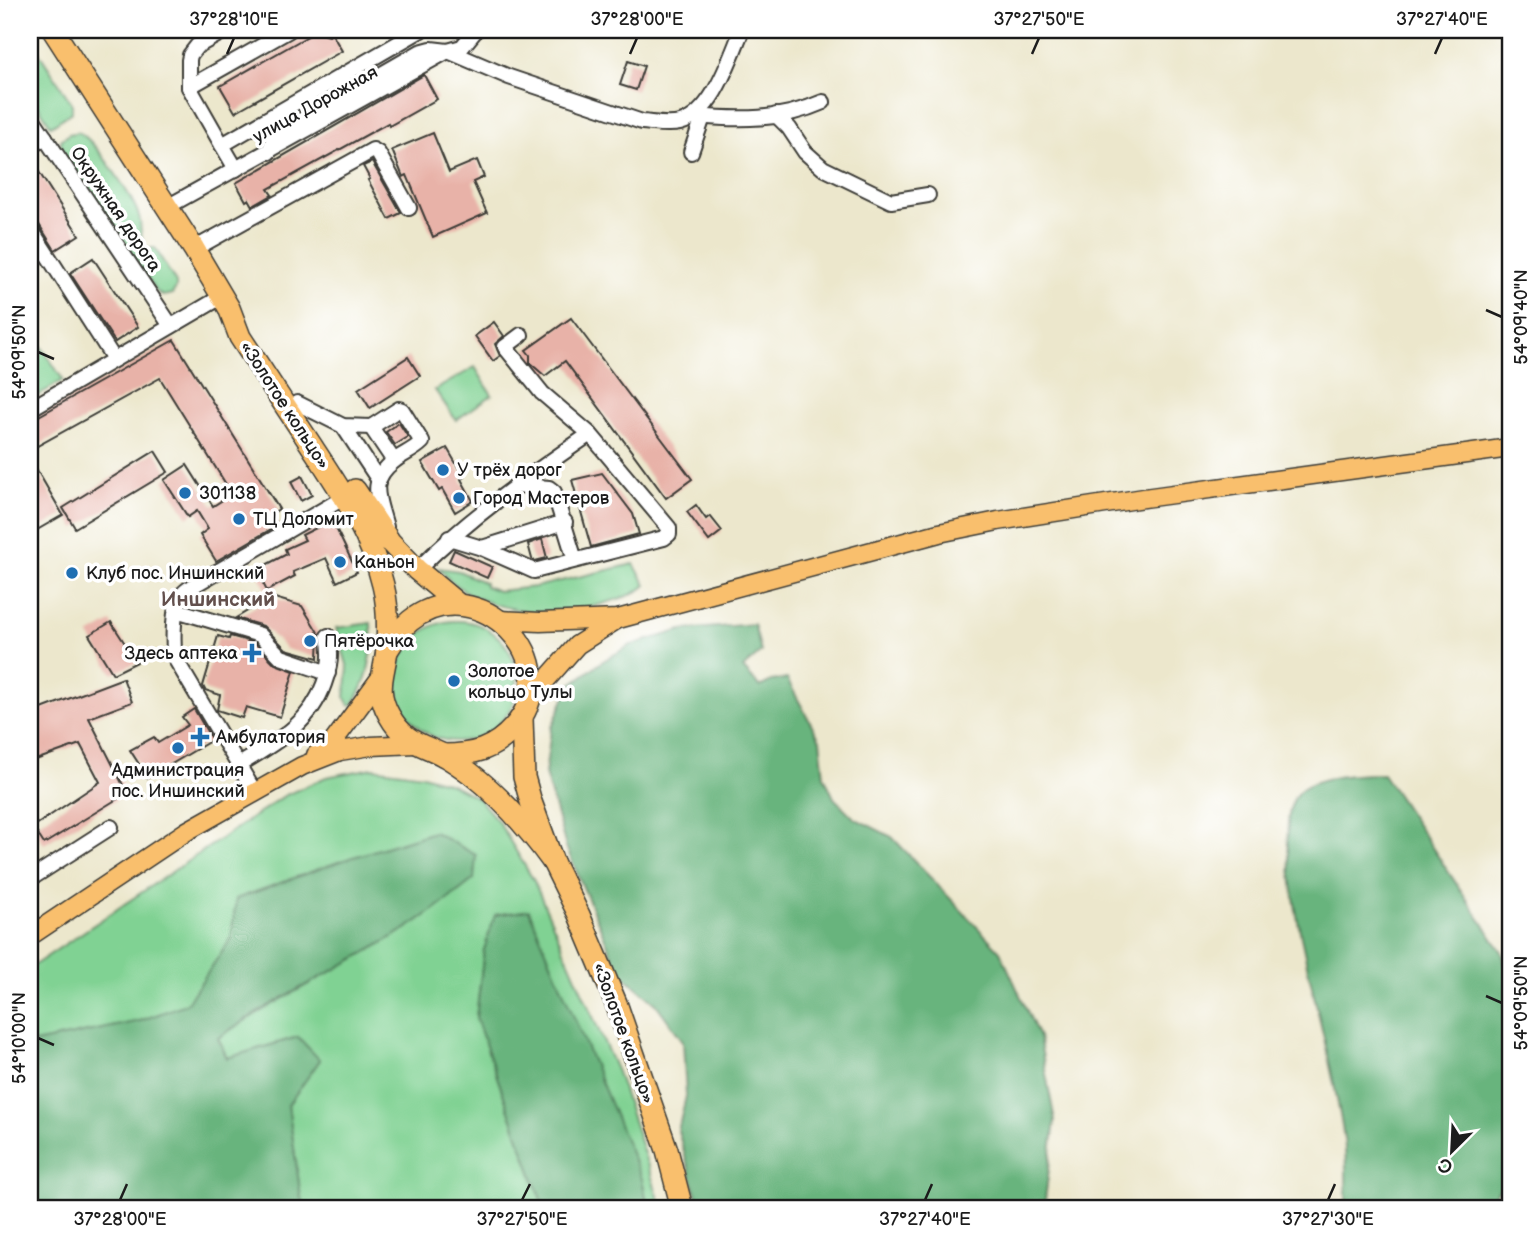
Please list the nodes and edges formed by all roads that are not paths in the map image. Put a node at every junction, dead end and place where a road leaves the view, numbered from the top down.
1 (53, 30) edge
2 (226, 30) edge
3 (421, 30) edge
4 (477, 30) edge
5 (742, 30) edge
6 (288, 31) edge
7 (448, 51) junction
8 (189, 87) junction
9 (823, 102) dead end
10 (30, 115) edge
11 (776, 115) junction
12 (699, 116) junction
13 (45, 137) junction
14 (222, 145) junction
15 (30, 147) edge
16 (691, 152) dead end
17 (236, 169) junction
18 (928, 195) dead end
19 (167, 207) junction
20 (409, 208) dead end
21 (30, 228) edge
22 (194, 248) junction
23 (226, 302) junction
24 (171, 326) junction
25 (521, 335) dead end
26 (114, 359) junction
27 (297, 403) junction
28 (30, 409) edge
29 (343, 426) junction
30 (371, 427) junction
31 (590, 434) junction
32 (1510, 448) edge
33 (394, 461) junction
34 (378, 478) junction
35 (516, 485) junction
36 (345, 496) junction
37 (565, 522) junction
38 (449, 538) junction
39 (390, 542) junction
40 (482, 548) junction
41 (575, 559) junction
42 (416, 570) junction
43 (459, 605) junction
44 (176, 610) junction
45 (618, 619) junction
46 (500, 620) junction
47 (328, 636) dead end
48 (387, 650) junction
49 (328, 673) junction
50 (381, 677) junction
51 (526, 708) junction
52 (416, 744) junction
53 (443, 755) junction
54 (239, 765) junction
55 (302, 766) junction
56 (254, 791) junction
57 (111, 827) dead end
58 (553, 862) junction
59 (30, 879) edge
60 (30, 936) edge
61 (682, 1208) edge

1 - 19 highway, «Золотое кольцо»
2 - 8 street
3 - 14 street
4 - 7 street, улица Дорожная
5 - 12 street
6 - 8 street
7 - 12 street
7 - 17 street, улица Дорожная
8 - 14 street
9 - 11 street
10 - 13 street, Окружная дорога
11 - 12 street
11 - 18 street
12 - 16 street
13 - 15 street
13 - 24 street, Окружная дорога
14 - 17 street
17 - 19 street, улица Дорожная
19 - 22 highway, «Золотое кольцо»
20 - 22 street
21 - 26 street
22 - 23 highway, «Золотое кольцо»
23 - 24 street
23 - 27 highway, «Золотое кольцо»
23 - 36 highway, «Золотое кольцо»
24 - 26 street
25 - 31 street
26 - 28 street
27 - 29 street
27 - 39 highway, «Золотое кольцо»
29 - 30 street
29 - 34 street
30 - 33 street
30 - 33 street
31 - 35 street
31 - 41 street
32 - 45 main road
33 - 34 street
34 - 39 street
35 - 37 street
35 - 38 street
36 - 44 street
36 - 48 highway, «Золотое кольцо»
37 - 40 street
37 - 41 street
38 - 40 street
38 - 42 street
39 - 42 highway, «Золотое кольцо»
40 - 41 street
42 - 43 highway, «Золотое кольцо»
43 - 46 highway, «Золотое кольцо»
43 - 48 highway, «Золотое кольцо»
44 - 49 street
44 - 54 street
45 - 46 main road
45 - 51 main road
46 - 51 highway, «Золотое кольцо»
47 - 49 street
48 - 50 highway, «Золотое кольцо»
49 - 54 street
50 - 52 highway, «Золотое кольцо»
50 - 55 main road
51 - 53 highway, «Золотое кольцо»
51 - 58 highway, «Золотое кольцо»
52 - 53 highway, «Золотое кольцо»
52 - 55 main road
53 - 58 highway, «Золотое кольцо»
54 - 56 street
55 - 56 main road
56 - 60 main road
57 - 59 street
58 - 61 highway, «Золотое кольцо»

